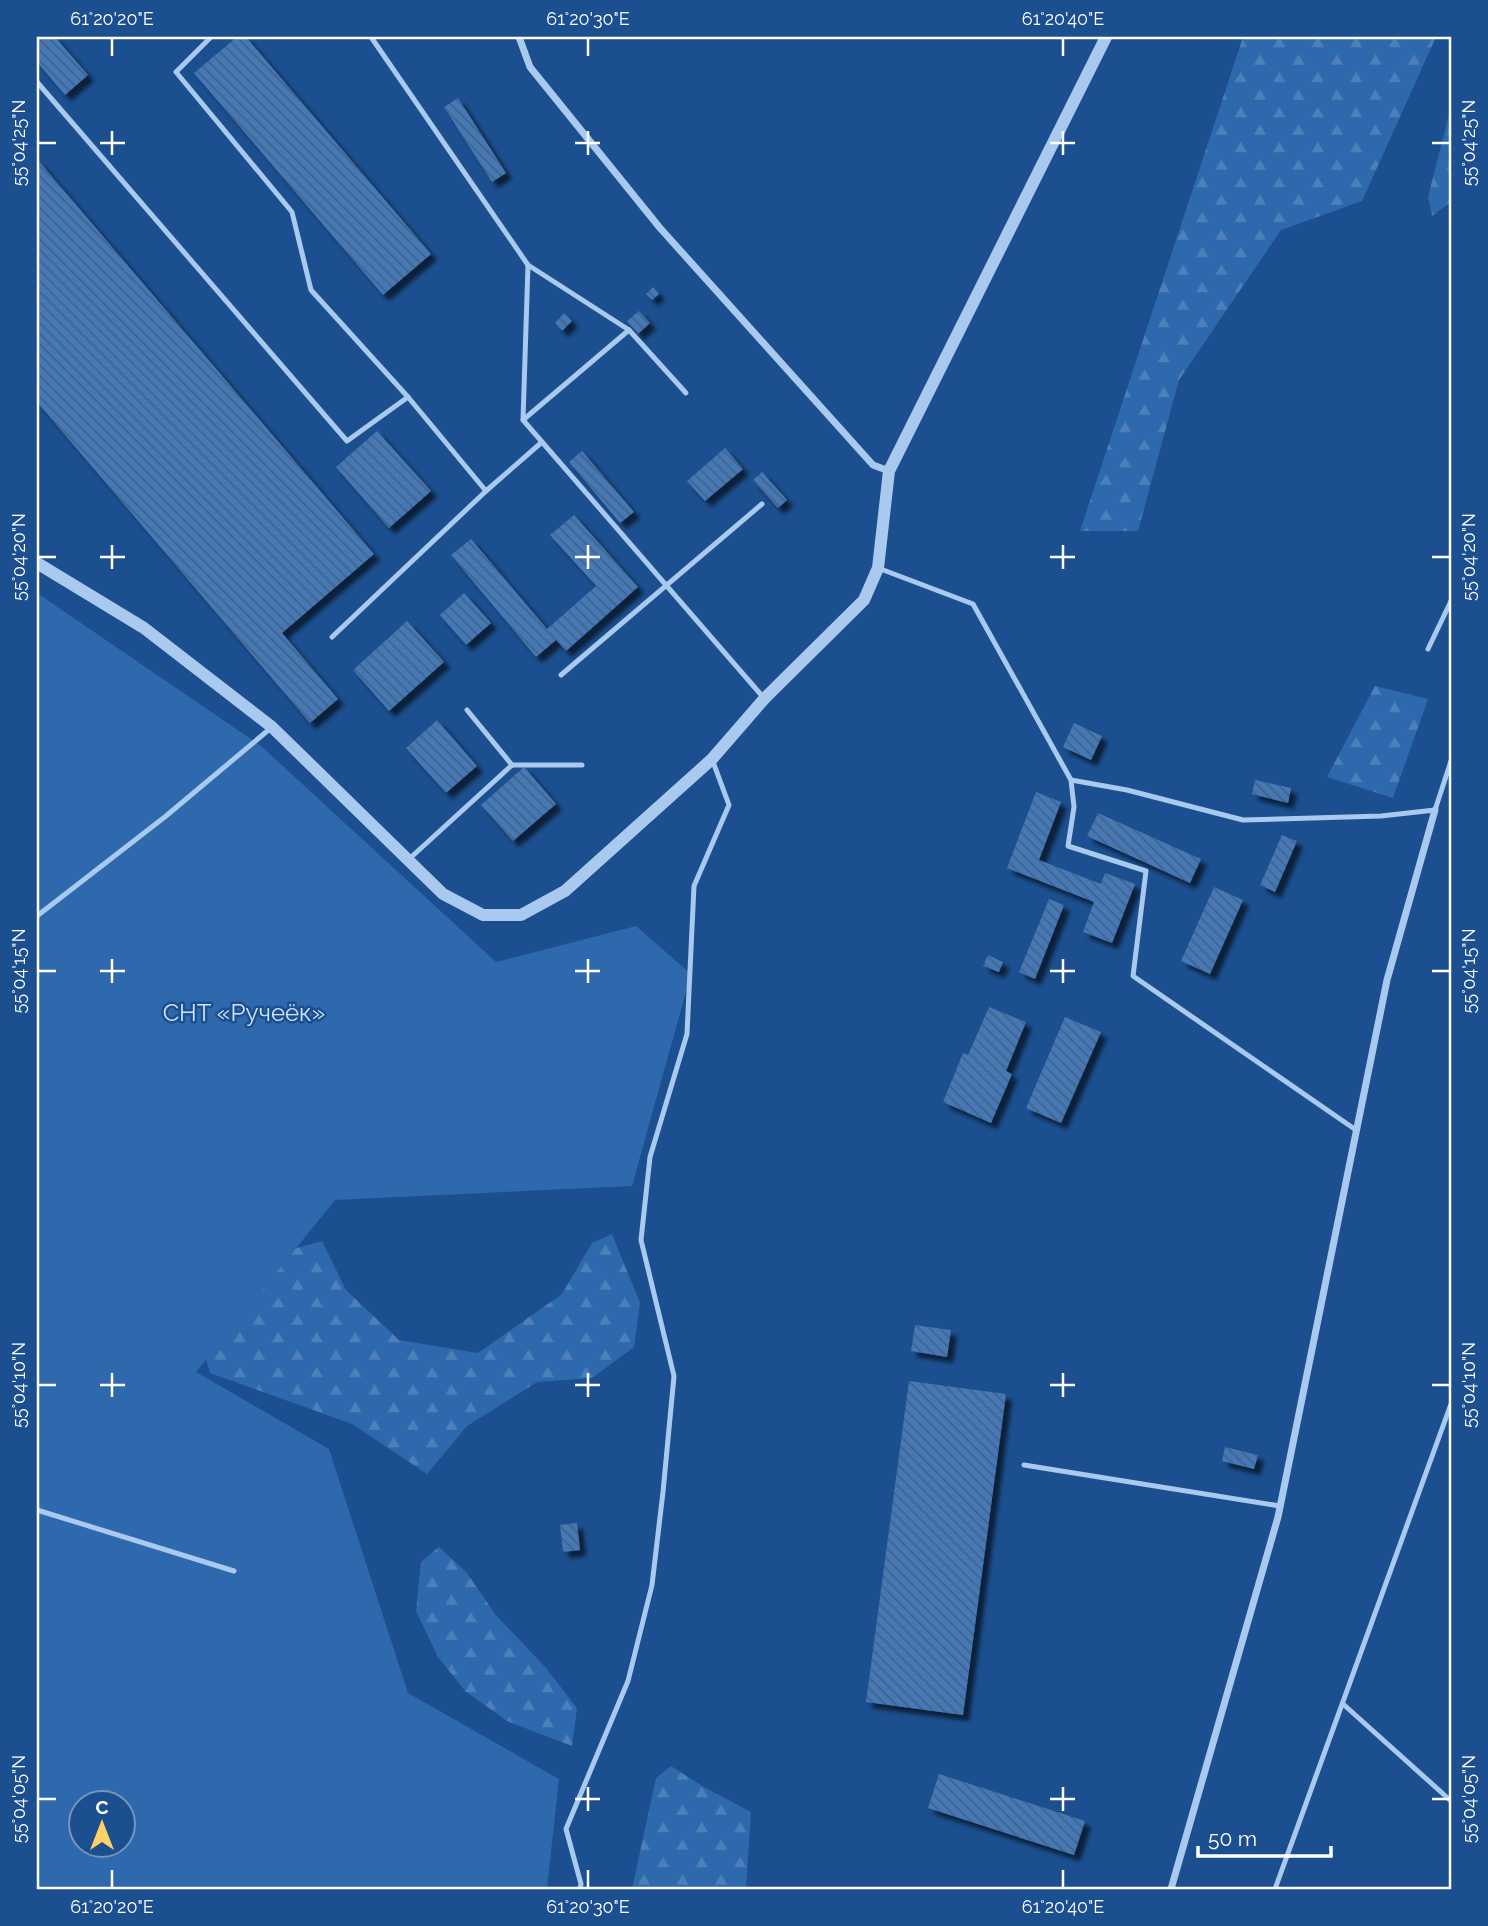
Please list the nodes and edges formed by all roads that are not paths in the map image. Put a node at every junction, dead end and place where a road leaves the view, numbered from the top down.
1 (211, 37) edge
2 (371, 37) edge
3 (519, 37) edge
4 (1106, 37) edge
5 (37, 82) edge
6 (528, 265) junction
7 (629, 330) junction
8 (686, 393) dead end
9 (408, 397) junction
10 (523, 420) junction
11 (542, 442) junction
12 (889, 471) junction
13 (486, 491) junction
14 (762, 504) dead end
15 (37, 563) edge
16 (878, 568) junction
17 (667, 585) junction
18 (1451, 601) edge
19 (332, 637) dead end
20 (1428, 649) dead end
21 (561, 675) dead end
22 (765, 698) junction
23 (467, 710) dead end
24 (272, 727) junction
25 (712, 759) junction
26 (1451, 761) edge
27 (512, 765) junction
28 (582, 765) dead end
29 (1071, 780) junction
30 (1435, 810) junction
31 (408, 860) junction
32 (37, 916) edge
33 (1356, 1130) junction
34 (1451, 1404) edge
35 (1024, 1465) dead end
36 (1280, 1506) junction
37 (37, 1510) edge
38 (234, 1571) dead end
39 (1343, 1704) junction
40 (1451, 1801) edge
41 (580, 1889) edge
42 (1171, 1889) edge
43 (1275, 1889) edge

1 - 9 lane
2 - 6 lane
3 - 12 street
4 - 12 street
5 - 9 lane
6 - 7 lane
6 - 10 lane
7 - 8 lane
7 - 10 lane
9 - 13 lane
10 - 11 lane
11 - 13 lane
11 - 17 lane
12 - 16 street
13 - 19 lane
14 - 17 lane
15 - 24 street
16 - 22 street
16 - 29 lane
17 - 21 lane
17 - 22 lane
18 - 20 lane
22 - 25 street
23 - 27 lane
24 - 31 street
24 - 32 lane
25 - 31 street
25 - 41 lane
26 - 30 lane
27 - 28 lane
27 - 31 lane
29 - 30 lane
29 - 33 lane
30 - 33 street
33 - 36 street
34 - 39 lane
35 - 36 lane
36 - 42 street
37 - 38 lane
39 - 40 lane
39 - 43 lane

